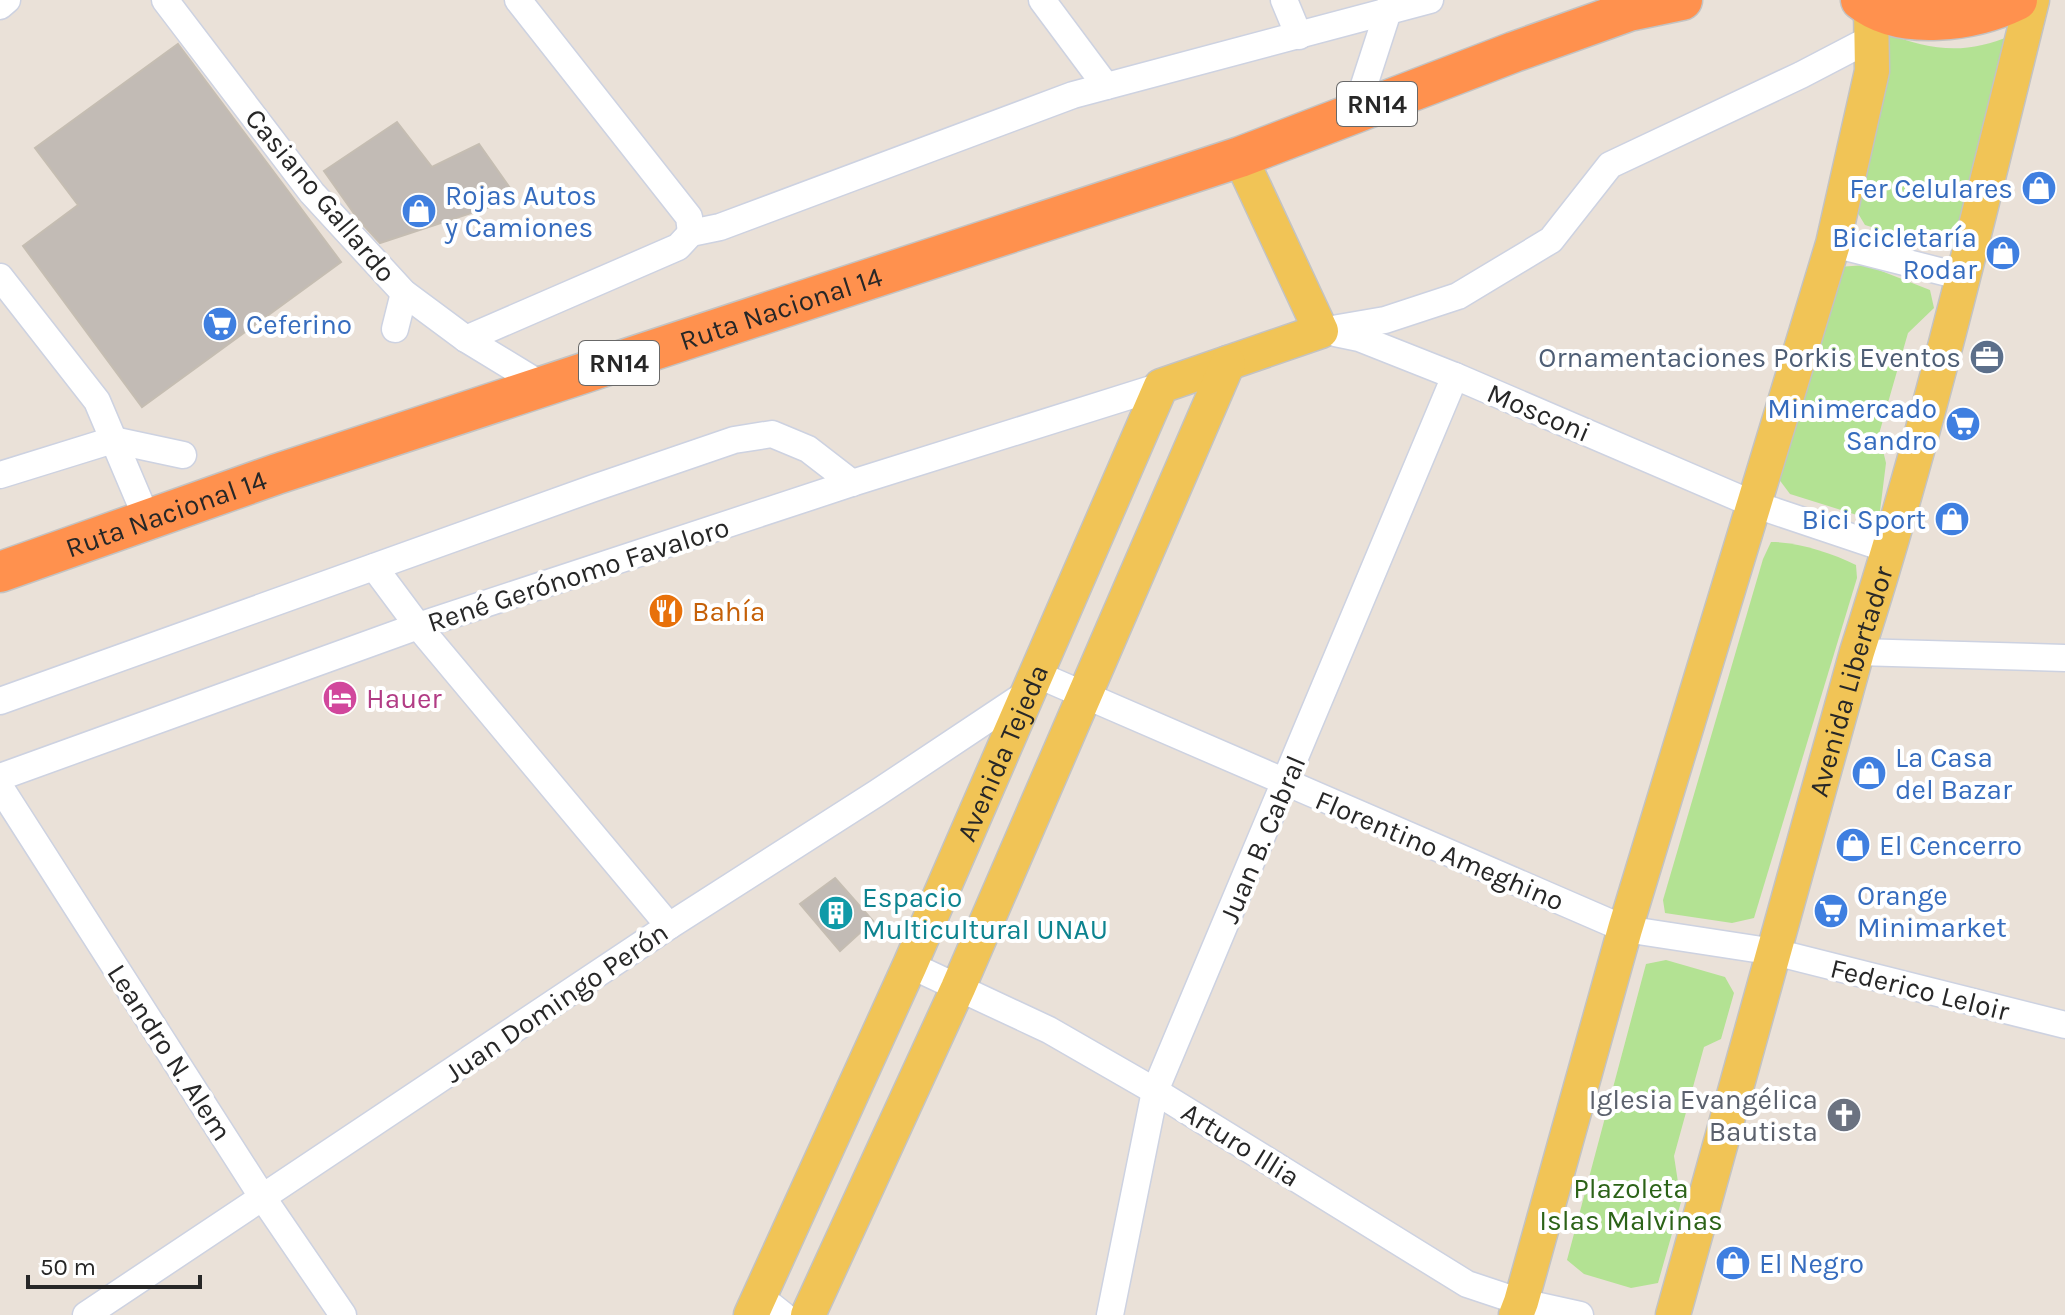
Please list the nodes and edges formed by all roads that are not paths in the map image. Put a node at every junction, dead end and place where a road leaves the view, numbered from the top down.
1 (7, 0) edge
2 (165, 0) edge
3 (518, 0) edge
4 (1042, 0) edge
5 (1284, 0) edge
6 (1430, 0) edge
7 (1587, 0) edge
8 (1682, 0) edge
9 (2017, 0) edge
10 (2032, 0) edge
11 (0, 6) edge
12 (1389, 7) edge
13 (1868, 16) edge
14 (1299, 36) junction
15 (1514, 52) junction
16 (1106, 86) junction
17 (1355, 113) junction
18 (1240, 157) junction
19 (691, 233) junction
20 (1833, 244) junction
21 (0, 277) edge
22 (1963, 277) junction
23 (404, 293) junction
24 (395, 329) dead end
25 (1321, 331) junction
26 (466, 339) junction
27 (1228, 363) junction
28 (1455, 376) junction
29 (1161, 386) junction
30 (545, 387) junction
31 (113, 440) junction
32 (183, 455) dead end
33 (0, 475) edge
34 (852, 483) junction
35 (1753, 504) junction
36 (147, 519) junction
37 (1890, 550) junction
38 (374, 567) junction
39 (0, 572) edge
40 (418, 626) junction
41 (1857, 652) junction
42 (2065, 658) edge
43 (1032, 683) junction
44 (1086, 696) junction
45 (0, 701) edge
46 (0, 777) edge
47 (1285, 784) junction
48 (0, 787) edge
49 (669, 926) junction
50 (1625, 929) junction
51 (1775, 952) junction
52 (910, 965) junction
53 (958, 988) junction
54 (2065, 1025) edge
55 (1155, 1091) junction
56 (263, 1198) junction
57 (764, 1309) edge
58 (1518, 1309) edge
59 (86, 1315) edge
60 (343, 1315) edge
61 (808, 1315) edge
62 (1110, 1315) edge
63 (1580, 1315) edge
64 (1673, 1315) edge

1 - 11 street
2 - 23 street, Casiano Gallardo
3 - 19 street
4 - 16 street
5 - 14 street
6 - 12 street
7 - 15 highway, Ruta Nacional 14 / RN14
8 - 15 highway, Ruta Nacional 14 / RN14
9 - 13 highway
10 - 22 main road, Avenida Libertador
12 - 14 street
12 - 17 street
13 - 20 main road
13 - 25 street
14 - 16 street
15 - 17 highway, Ruta Nacional 14 / RN14
16 - 19 street
17 - 18 highway, Ruta Nacional 14 / RN14
18 - 25 main road
18 - 30 highway, Ruta Nacional 14 / RN14
19 - 26 street
20 - 22 street
20 - 35 main road
21 - 31 street
22 - 37 main road, Avenida Libertador
23 - 24 street
23 - 26 street, Casiano Gallardo
25 - 27 main road
25 - 28 street, Mosconi
26 - 30 street, Casiano Gallardo
27 - 29 main road
27 - 44 main road, Avenida Tejeda
28 - 35 street, Mosconi
28 - 47 street, Juan B. Cabral
29 - 34 street, René Gerónomo Favaloro
29 - 43 main road, Avenida Tejeda
30 - 36 highway, Ruta Nacional 14 / RN14
31 - 32 street
31 - 33 street
31 - 36 street
34 - 38 street
34 - 40 street, René Gerónomo Favaloro
35 - 37 street, Mosconi
35 - 50 main road
36 - 39 highway, Ruta Nacional 14 / RN14
37 - 41 main road, Avenida Libertador
38 - 40 street
38 - 45 street
40 - 46 street, René Gerónomo Favaloro
40 - 49 street
41 - 42 street
41 - 51 main road, Avenida Libertador
43 - 44 street, Florentino Ameghino
43 - 49 street, Juan Domingo Perón
43 - 52 main road, Avenida Tejeda
44 - 47 street, Florentino Ameghino
44 - 53 main road, Avenida Tejeda
47 - 50 street, Florentino Ameghino
47 - 55 street, Juan B. Cabral
48 - 56 street, Leandro N. Alem
49 - 56 street, Juan Domingo Perón
50 - 51 street, Florentino Ameghino
50 - 58 main road
51 - 54 street, Federico Leloir
51 - 64 main road, Avenida Libertador
52 - 53 street, Arturo Illia
52 - 57 main road, Avenida Tejeda
53 - 55 street, Arturo Illia
53 - 61 main road, Avenida Tejeda
55 - 58 street, Arturo Illia
55 - 62 street, Juan B. Cabral
56 - 59 street, Juan Domingo Perón
56 - 60 street, Leandro N. Alem
58 - 63 street, Arturo Illia

